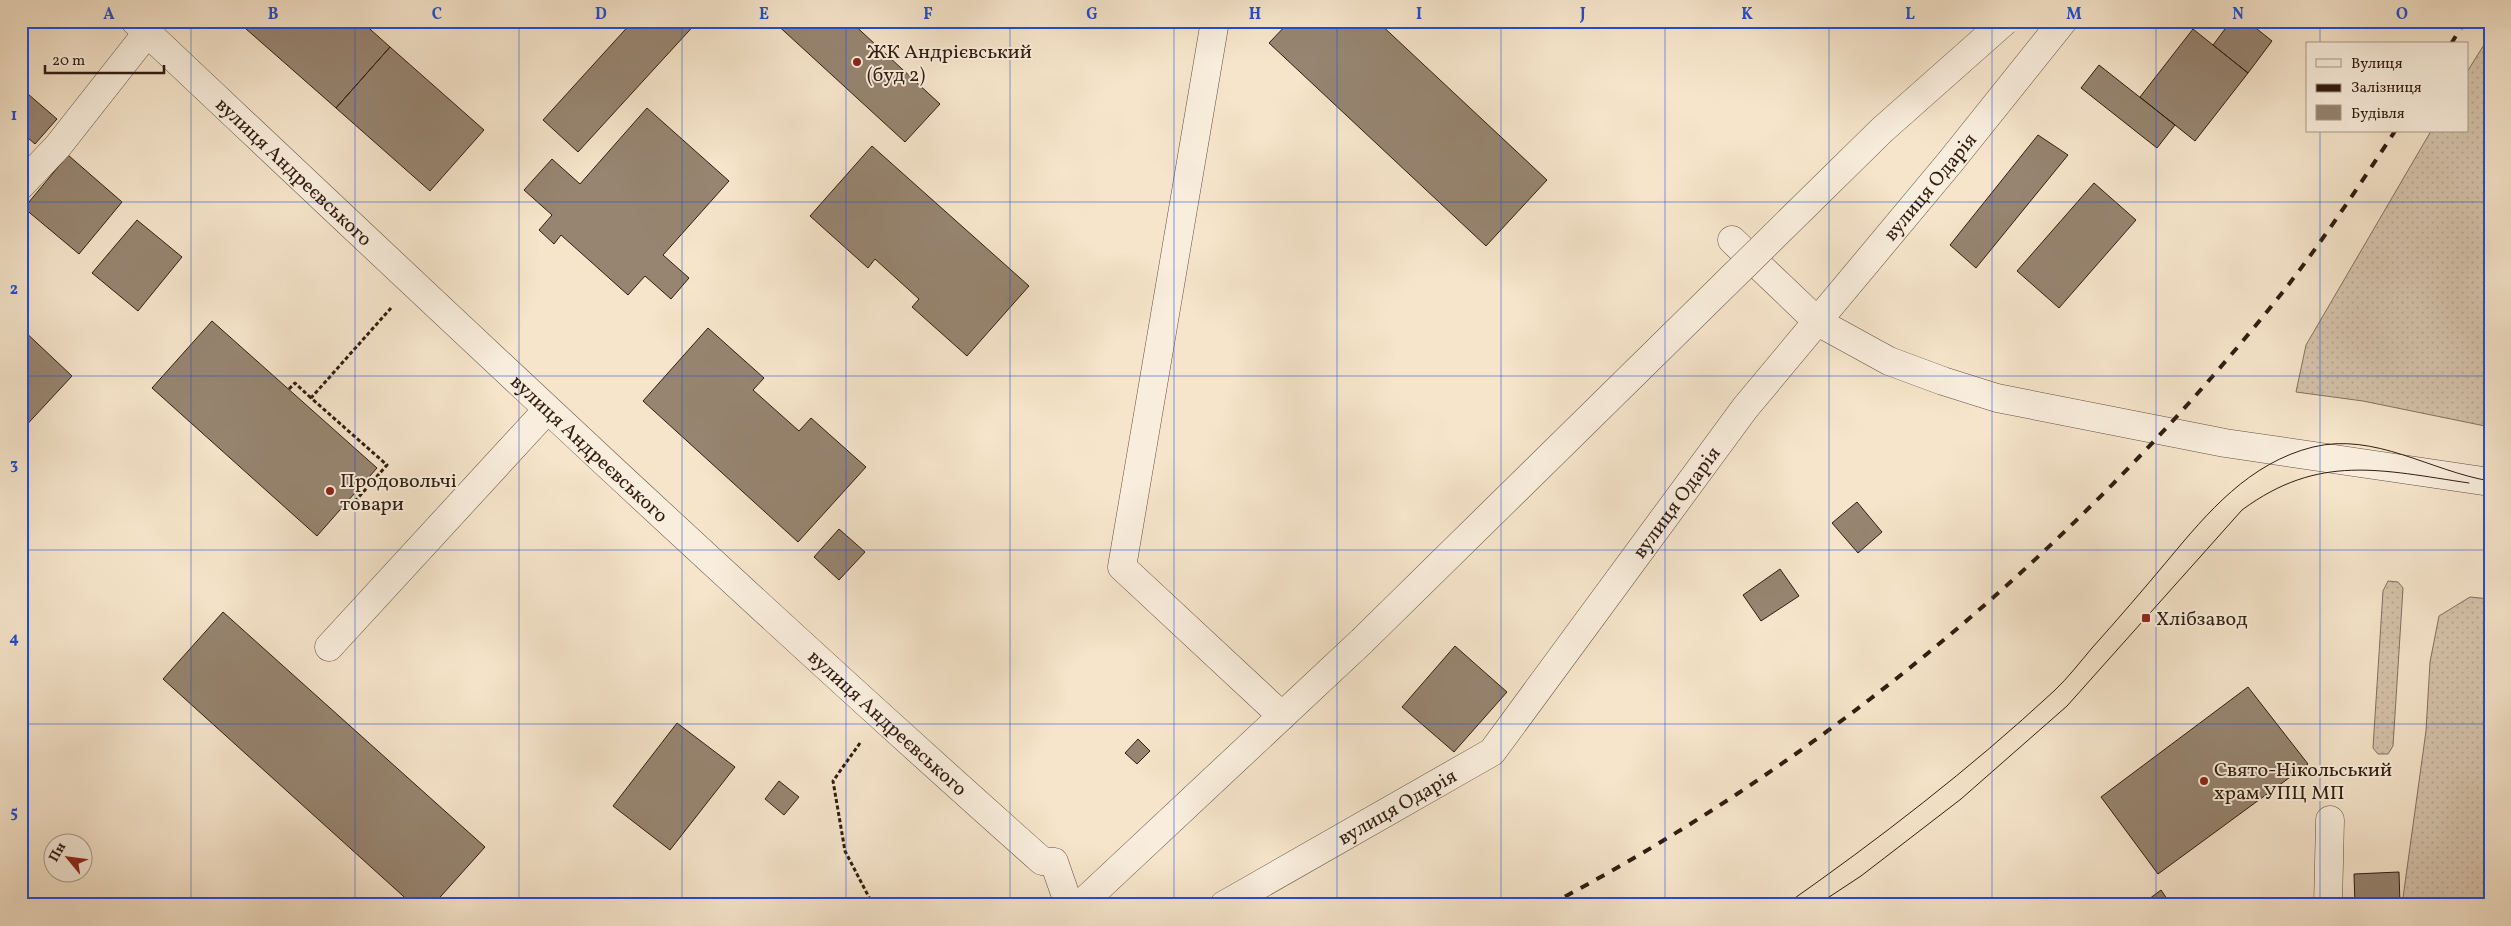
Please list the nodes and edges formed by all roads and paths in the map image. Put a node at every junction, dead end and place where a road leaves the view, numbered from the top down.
1 (1215, 21) edge
2 (2005, 21) edge
3 (2063, 21) edge
4 (141, 27) edge
5 (21, 185) edge
6 (1732, 240) dead end
7 (413, 284) junction
8 (1818, 322) junction
9 (289, 389) dead end
10 (311, 398) junction
11 (547, 410) junction
12 (2490, 482) edge
13 (346, 503) dead end
14 (329, 647) dead end
15 (879, 716) junction
16 (1282, 716) junction
17 (2330, 820) dead end
18 (873, 905) edge
19 (1069, 905) edge
20 (1080, 905) edge
21 (1224, 905) edge
22 (2328, 905) edge

1 - 16 street
2 - 16 street, bridge
3 - 8 street, вулиця Одарія
4 - 5 street
4 - 7 street, вулиця Андреєвського
6 - 8 street
7 - 10 path
7 - 11 street, вулиця Андреєвського
8 - 12 street
8 - 21 street, вулиця Одарія
9 - 10 path
10 - 13 path
11 - 14 street
11 - 15 street, вулиця Андреєвського
15 - 18 path
15 - 19 street, вулиця Андреєвського
16 - 20 street
17 - 22 street

